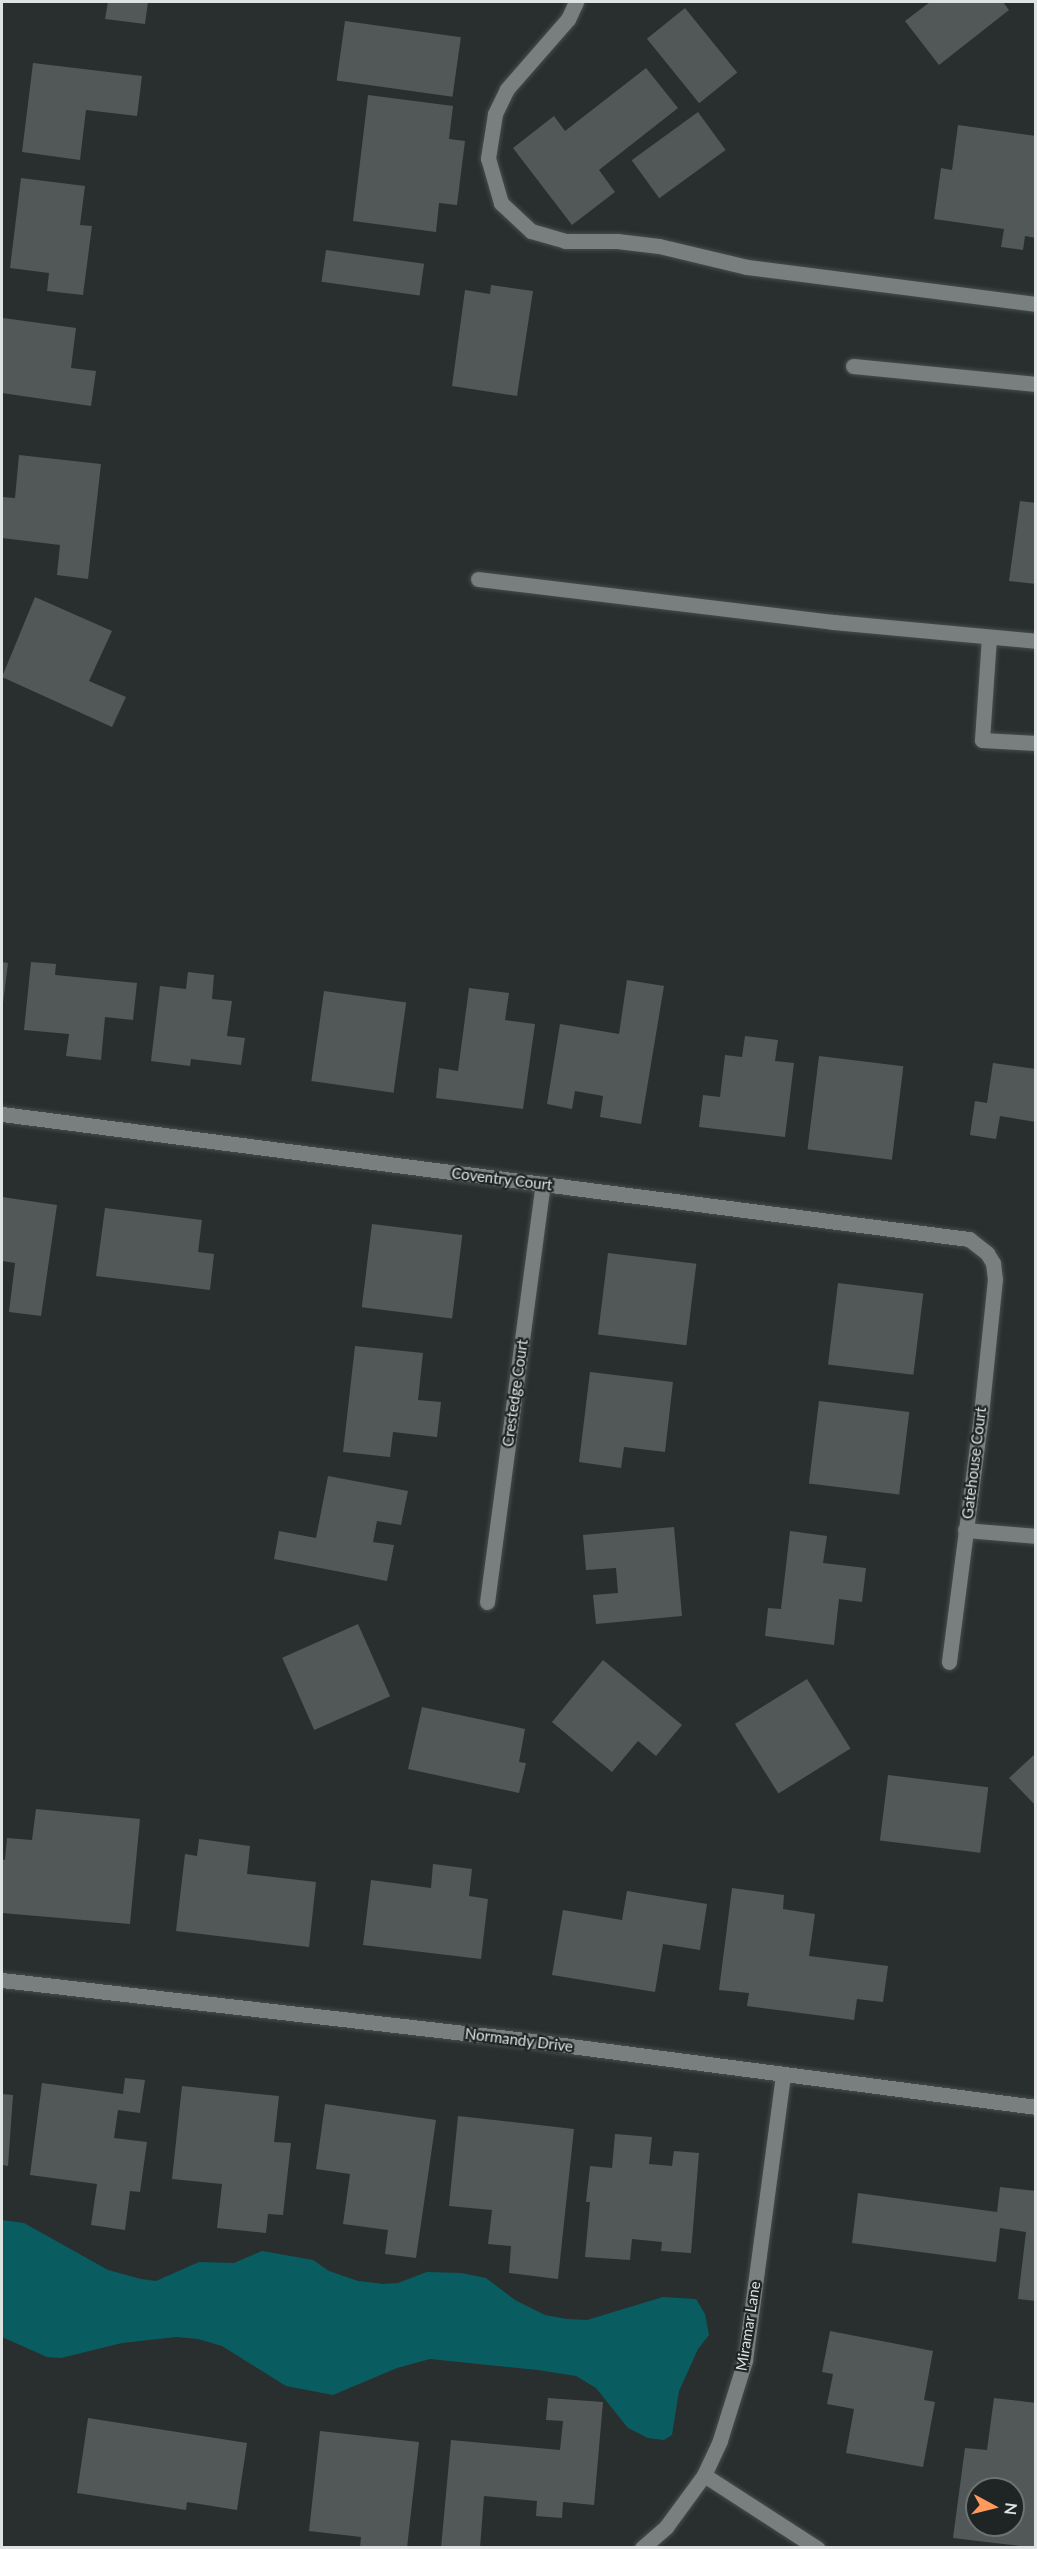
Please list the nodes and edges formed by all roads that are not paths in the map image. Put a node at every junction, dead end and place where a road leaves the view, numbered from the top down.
1 (576, 2) edge
2 (1035, 304) edge
3 (853, 366) dead end
4 (1035, 384) edge
5 (478, 579) dead end
6 (989, 636) junction
7 (1035, 641) edge
8 (1035, 744) edge
9 (2, 1114) edge
10 (543, 1184) junction
11 (993, 1263) joint
12 (965, 1530) junction
13 (1035, 1536) edge
14 (488, 1602) dead end
15 (949, 1662) dead end
16 (2, 1980) edge
17 (783, 2076) junction
18 (1035, 2108) edge
19 (704, 2475) junction
20 (642, 2547) edge
21 (817, 2547) edge

1 - 2 street
3 - 4 street
5 - 6 street
6 - 7 street
6 - 8 street
9 - 10 street, Coventry Court
10 - 11 street, Coventry Court
10 - 14 street, Crestedge Court
11 - 12 street, Gatehouse Court
12 - 13 street
12 - 15 street, Gatehouse Court
16 - 17 street, Normandy Drive
17 - 18 street, Normandy Drive
17 - 19 street, Miramar Lane
19 - 20 street, Miramar Lane
19 - 21 street

